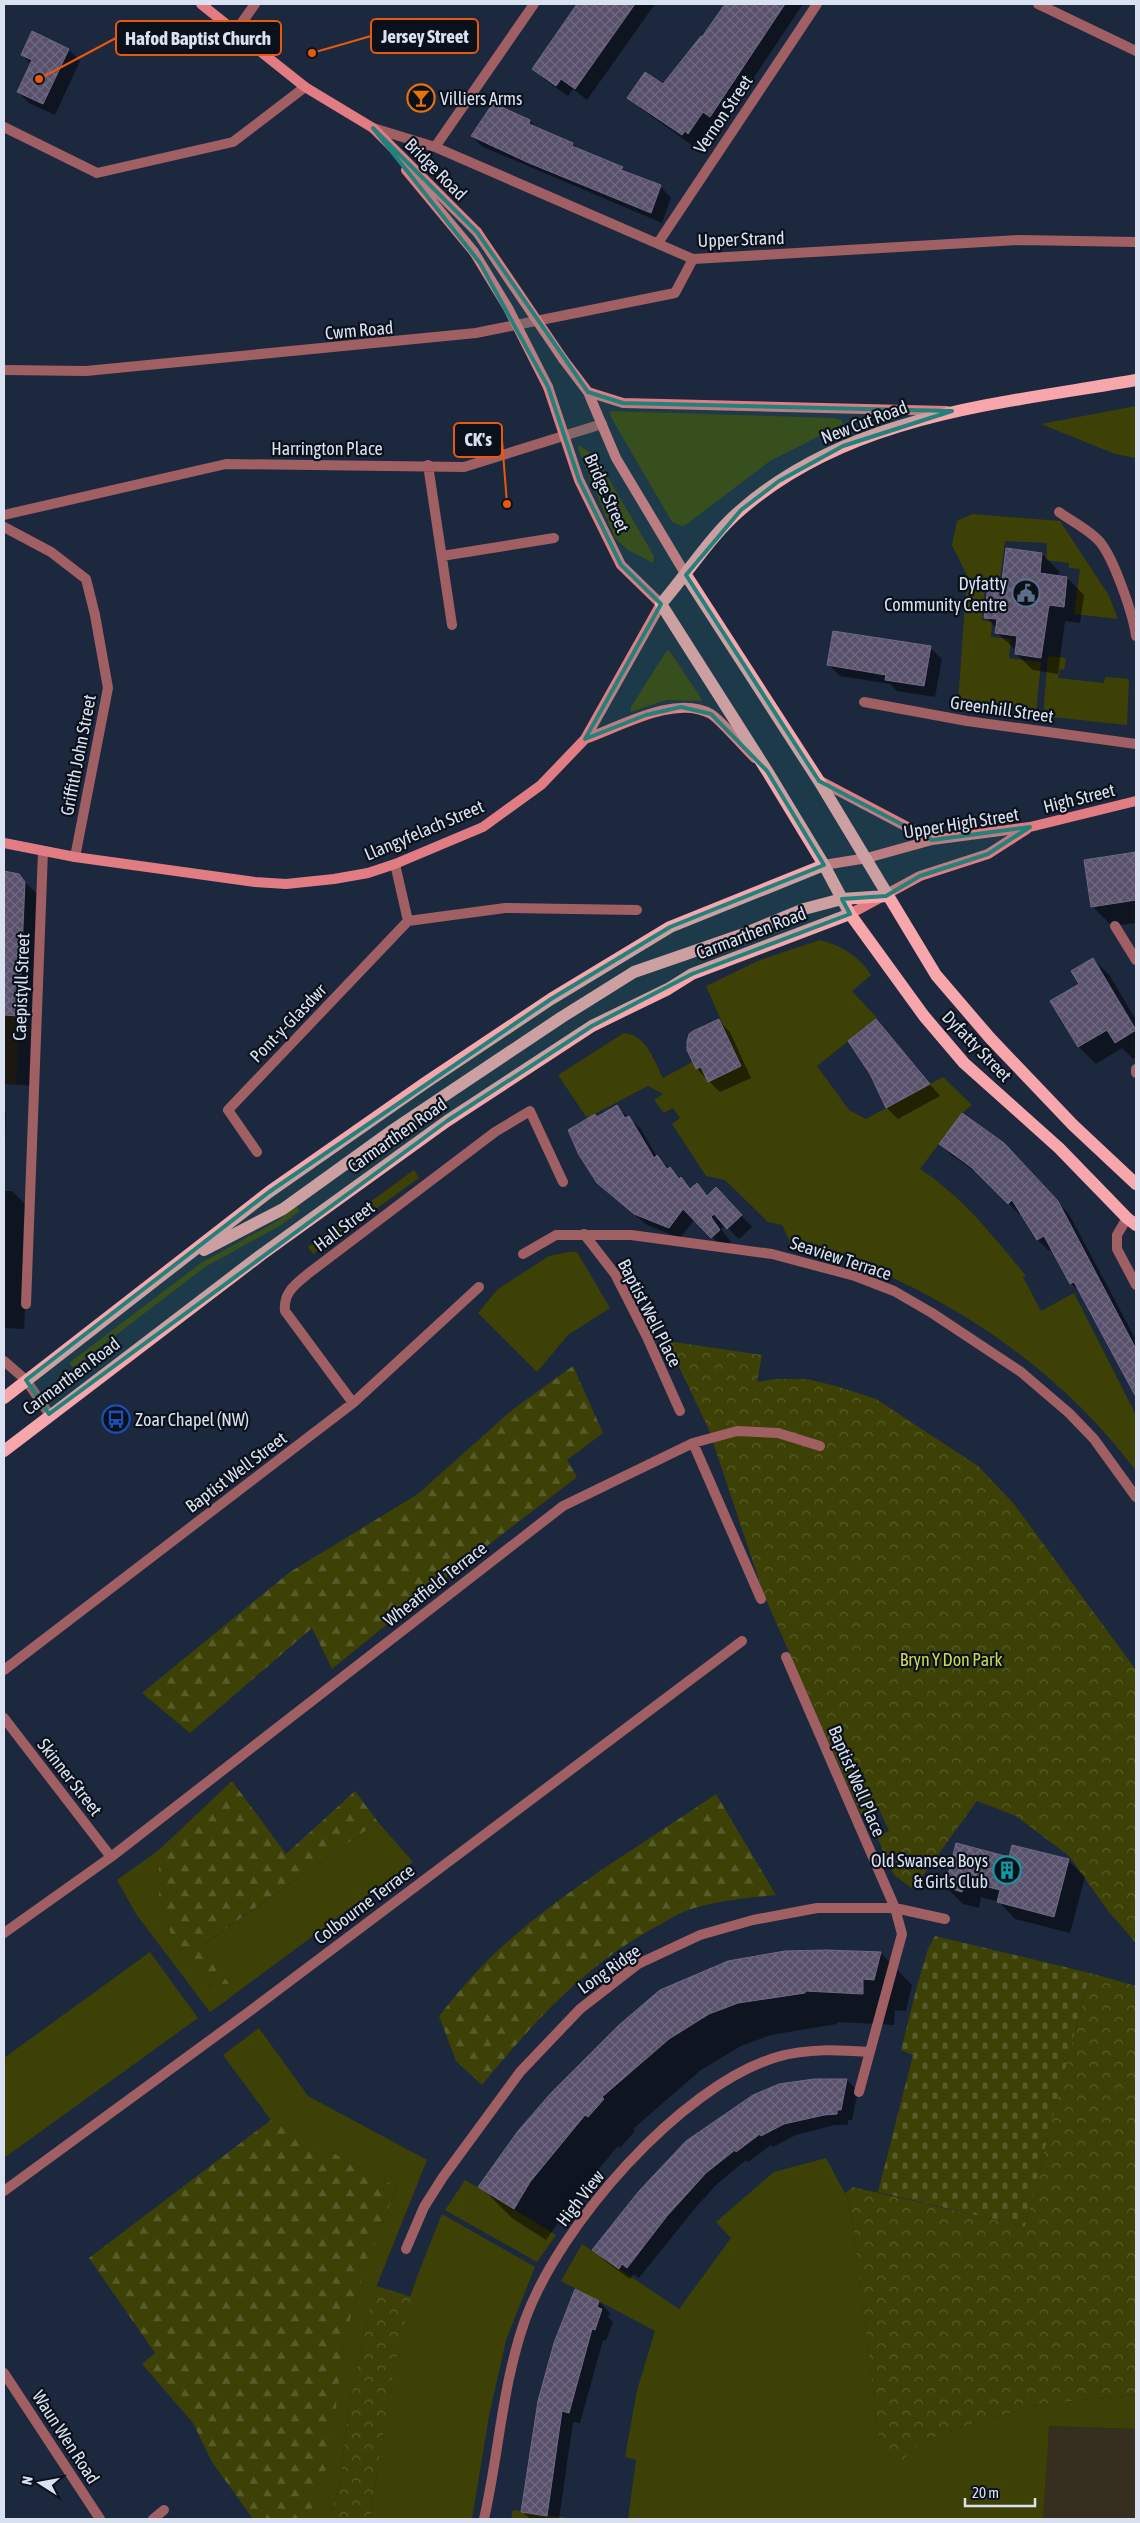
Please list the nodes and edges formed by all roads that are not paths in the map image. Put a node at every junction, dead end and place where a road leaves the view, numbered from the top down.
1 (200, 4) edge
2 (255, 4) edge
3 (534, 4) edge
4 (817, 4) edge
5 (1038, 4) edge
6 (236, 31) junction
7 (1136, 51) edge
8 (305, 87) junction
9 (4, 127) edge
10 (373, 128) junction
11 (435, 147) junction
12 (477, 232) joint
13 (1136, 242) edge
14 (658, 243) junction
15 (693, 259) junction
16 (4, 370) edge
17 (1136, 380) edge
18 (588, 392) junction
19 (952, 411) junction
20 (602, 424) junction
21 (565, 436) junction
22 (428, 465) junction
23 (1059, 512) dead end
24 (4, 515) edge
25 (4, 526) edge
26 (554, 538) dead end
27 (442, 556) junction
28 (686, 574) junction
29 (661, 604) junction
30 (452, 625) dead end
31 (1136, 636) edge
32 (864, 702) dead end
33 (585, 739) junction
34 (1136, 744) edge
35 (767, 771) junction
36 (819, 781) junction
37 (1136, 800) edge
38 (1030, 827) junction
39 (932, 840) junction
40 (4, 843) edge
41 (43, 851) junction
42 (75, 857) junction
43 (867, 858) junction
44 (395, 864) junction
45 (824, 865) junction
46 (886, 896) junction
47 (842, 899) junction
48 (636, 910) dead end
49 (850, 914) junction
50 (408, 921) junction
51 (1115, 926) dead end
52 (1136, 960) edge
53 (1136, 1069) edge
54 (1136, 1073) edge
55 (257, 1152) dead end
56 (563, 1182) dead end
57 (1136, 1184) edge
58 (1131, 1222) edge
59 (584, 1234) junction
60 (523, 1254) dead end
61 (182, 1261) junction
62 (1136, 1285) edge
63 (478, 1287) dead end
64 (26, 1304) dead end
65 (4, 1361) edge
66 (26, 1380) junction
67 (4, 1398) edge
68 (353, 1403) junction
69 (680, 1410) dead end
70 (50, 1414) junction
71 (693, 1443) junction
72 (820, 1446) dead end
73 (4, 1451) edge
74 (1136, 1497) edge
75 (761, 1599) dead end
76 (742, 1641) dead end
77 (786, 1657) dead end
78 (4, 1670) edge
79 (4, 1718) edge
80 (111, 1857) junction
81 (894, 1908) junction
82 (945, 1919) dead end
83 (4, 1933) edge
84 (870, 2052) junction
85 (859, 2092) dead end
86 (4, 2191) edge
87 (406, 2249) dead end
88 (4, 2374) edge
89 (164, 2510) dead end
90 (100, 2519) edge
91 (153, 2519) edge
92 (484, 2519) edge

1 - 6 main road
2 - 6 street
3 - 11 street
4 - 14 street, Vernon Street
5 - 7 street
6 - 8 main road
8 - 9 street
8 - 10 main road
10 - 11 street, Upper Strand
10 - 12 main road, Bridge Road
10 - 21 main road, Bridge Street, bridge
11 - 14 street, Upper Strand
12 - 18 main road, Bridge Street, bridge
13 - 15 street, Upper Strand
14 - 15 street, Upper Strand
15 - 16 street, Cwm Road
17 - 19 main road, New Cut Road
18 - 19 main road
18 - 20 main road, Bridge Street
19 - 28 main road, New Cut Road
20 - 21 street, Harrington Place
20 - 28 main road, Bridge Street
21 - 22 street, Harrington Place
21 - 29 main road, Bridge Street
22 - 24 street, Harrington Place
22 - 27 street
23 - 31 street
25 - 42 street, Griffith John Street
26 - 27 street
27 - 30 street
28 - 29 main road, New Cut Road
28 - 36 main road, Bridge Street
29 - 33 main road, Llangyfelach Street
29 - 35 main road, Bridge Street
32 - 34 street, Greenhill Street
33 - 35 main road
33 - 44 main road, Llangyfelach Street
35 - 45 main road, Bridge Street
36 - 39 main road
36 - 43 main road, Bridge Street
37 - 38 main road, High Street
38 - 39 main road, Upper High Street
38 - 46 main road, Upper High Street
39 - 43 main road, Upper High Street
40 - 41 main road, Llangyfelach Street
41 - 42 main road, Llangyfelach Street
41 - 64 street, Caepistyll Street
42 - 44 main road, Llangyfelach Street
43 - 45 main road, Upper High Street
43 - 46 main road, Dyfatty Street
44 - 50 street
45 - 47 main road, Dyfatty Street
45 - 61 main road, Carmarthen Road
46 - 47 main road
46 - 49 main road, Upper High Street
46 - 57 main road, Dyfatty Street
47 - 49 main road, Dyfatty Street
47 - 61 main road
48 - 50 street
49 - 58 main road, Dyfatty Street
49 - 70 main road, Carmarthen Road
50 - 55 street, Pont-y-Glasdwr
51 - 52 street
53 - 54 street
56 - 68 street, Hall Street
58 - 62 street
59 - 60 street, Seaview Terrace
59 - 69 street, Baptist Well Place
59 - 74 street, Seaview Terrace
61 - 66 main road, Carmarthen Road
63 - 68 street, Baptist Well Street
65 - 66 street
66 - 67 main road, Carmarthen Road
66 - 70 street
68 - 78 street, Baptist Well Street
70 - 73 main road, Carmarthen Road
71 - 72 street, Wheatfield Terrace
71 - 75 street
71 - 80 street, Wheatfield Terrace
76 - 86 street, Colbourne Terrace
77 - 81 street, Baptist Well Place
79 - 80 street, Skinner Street
80 - 83 street, Wheatfield Terrace
81 - 82 street, Long Ridge
81 - 84 street, Baptist Well Place
81 - 87 street, Long Ridge
84 - 85 street, Baptist Well Place
84 - 92 street, High View
88 - 90 street, Waun Wen Road
89 - 91 street

